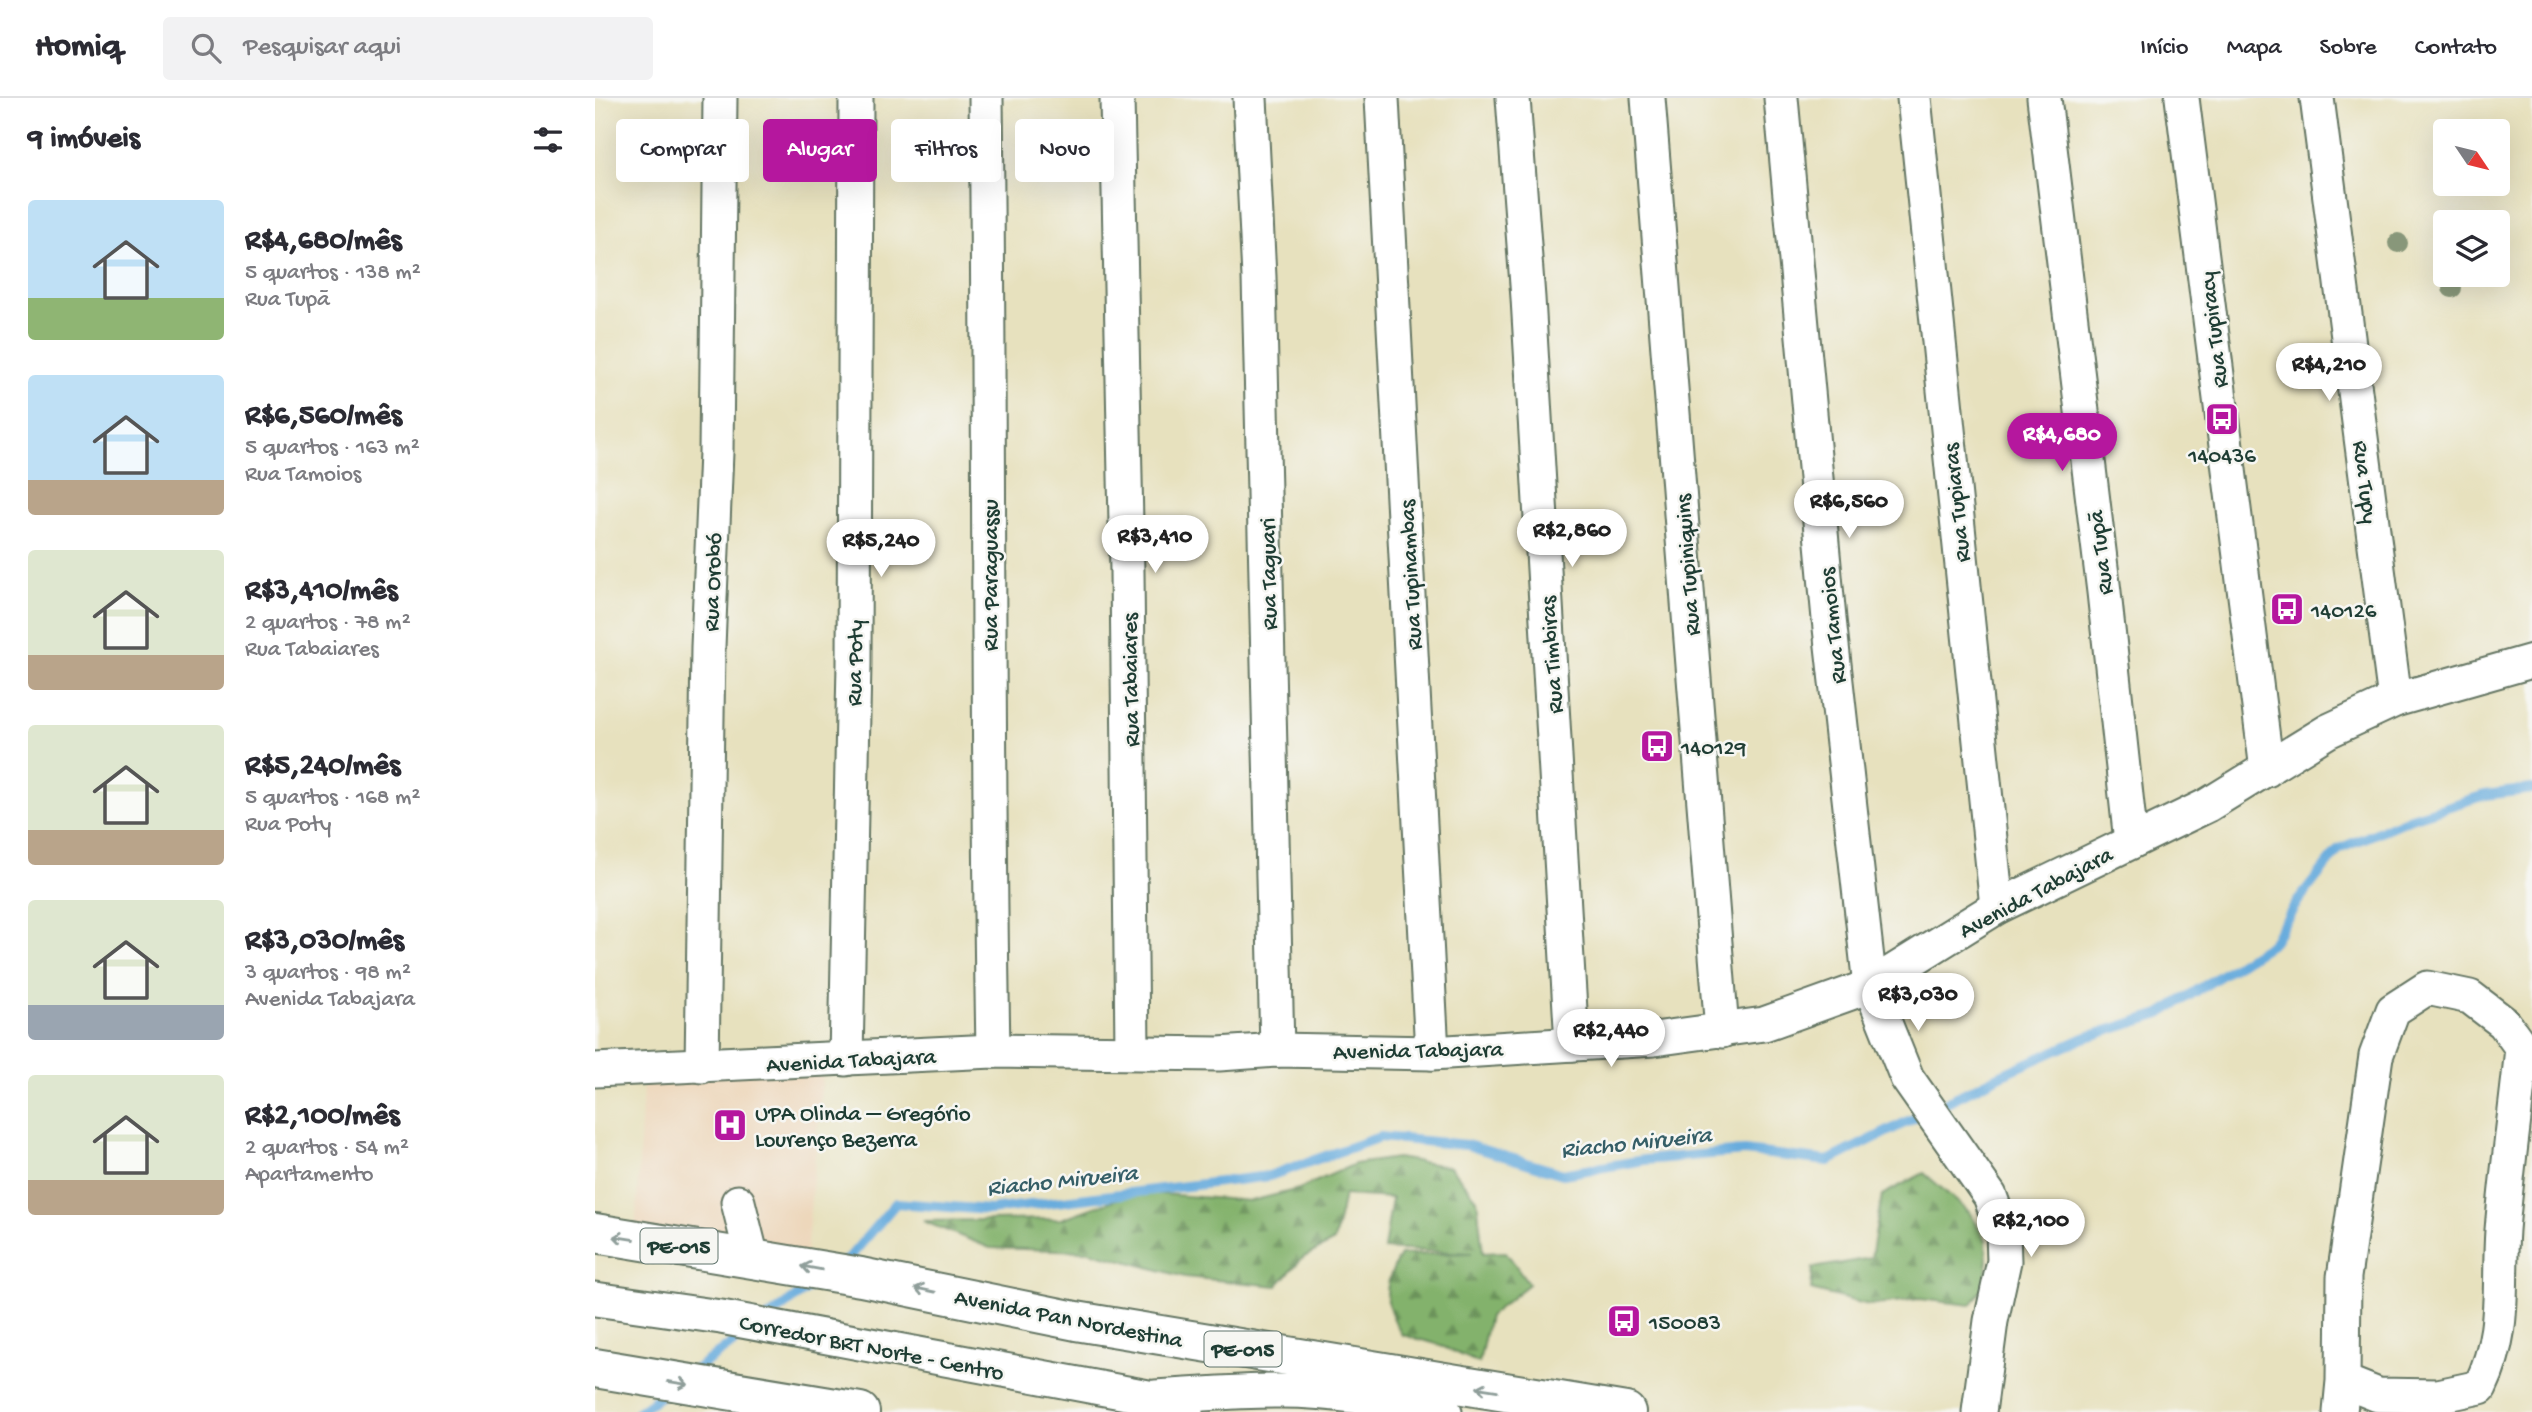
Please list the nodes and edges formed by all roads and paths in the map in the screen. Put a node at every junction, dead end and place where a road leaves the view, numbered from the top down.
1 (720, 98) edge
2 (856, 98) edge
3 (986, 98) edge
4 (1117, 98) edge
5 (1250, 98) edge
6 (1383, 98) edge
7 (1513, 98) edge
8 (1648, 98) edge
9 (1781, 98) edge
10 (1914, 98) edge
11 (2044, 98) edge
12 (2182, 98) edge
13 (2317, 98) edge
14 (2532, 661) edge
15 (2395, 700) junction
16 (2267, 770) junction
17 (2131, 842) junction
18 (1997, 907) junction
19 (1870, 986) junction
20 (1722, 1031) junction
21 (1572, 1044) junction
22 (1277, 1050) junction
23 (993, 1051) junction
24 (1132, 1052) junction
25 (1432, 1053) junction
26 (846, 1059) junction
27 (702, 1066) junction
28 (595, 1070) edge
29 (738, 1202) dead end
30 (595, 1233) edge
31 (758, 1259) junction
32 (595, 1299) edge
33 (607, 1371) edge
34 (1148, 1397) junction
35 (2342, 1397) edge
36 (848, 1411) edge
37 (1186, 1412) edge
38 (1445, 1412) edge
39 (1626, 1412) edge
40 (1979, 1412) edge

1 - 27 street, Rua Orobó
2 - 26 street, Rua Poty
3 - 23 street, Rua Paraguassu
4 - 24 street, Rua Tabaiares
5 - 22 street, Rua Taguari
6 - 25 street, Rua Tupinambas
7 - 21 street, Rua Timbiras
8 - 20 street, Rua Tupiniquins
9 - 19 street, Rua Tamoios
10 - 18 street, Rua Tupiaras
11 - 17 street, Rua Tupã
12 - 16 street, Rua Tupiracy
13 - 15 street, Rua Tupy
14 - 15 street, Avenida Tabajara
15 - 16 street, Avenida Tabajara
16 - 17 street, Avenida Tabajara
17 - 18 street, Avenida Tabajara
18 - 19 street, Avenida Tabajara
19 - 20 street, Avenida Tabajara
19 - 40 street, Rua Tamoios
20 - 21 street, Avenida Tabajara
21 - 25 street, Avenida Tabajara
22 - 24 street, Avenida Tabajara
22 - 25 street, Avenida Tabajara
23 - 24 street, Avenida Tabajara
23 - 26 street, Avenida Tabajara
26 - 27 street, Avenida Tabajara
27 - 28 street, Avenida Tabajara
29 - 31 street
31 -> 30 highway, Avenida Pan Nordestina / PE-015
39 -> 31 highway, Avenida Pan Nordestina / PE-015
32 - 34 street, Corredor BRT Norte - Centro
33 -> 36 highway
34 - 37 street
34 - 38 street
35 - 35 street

